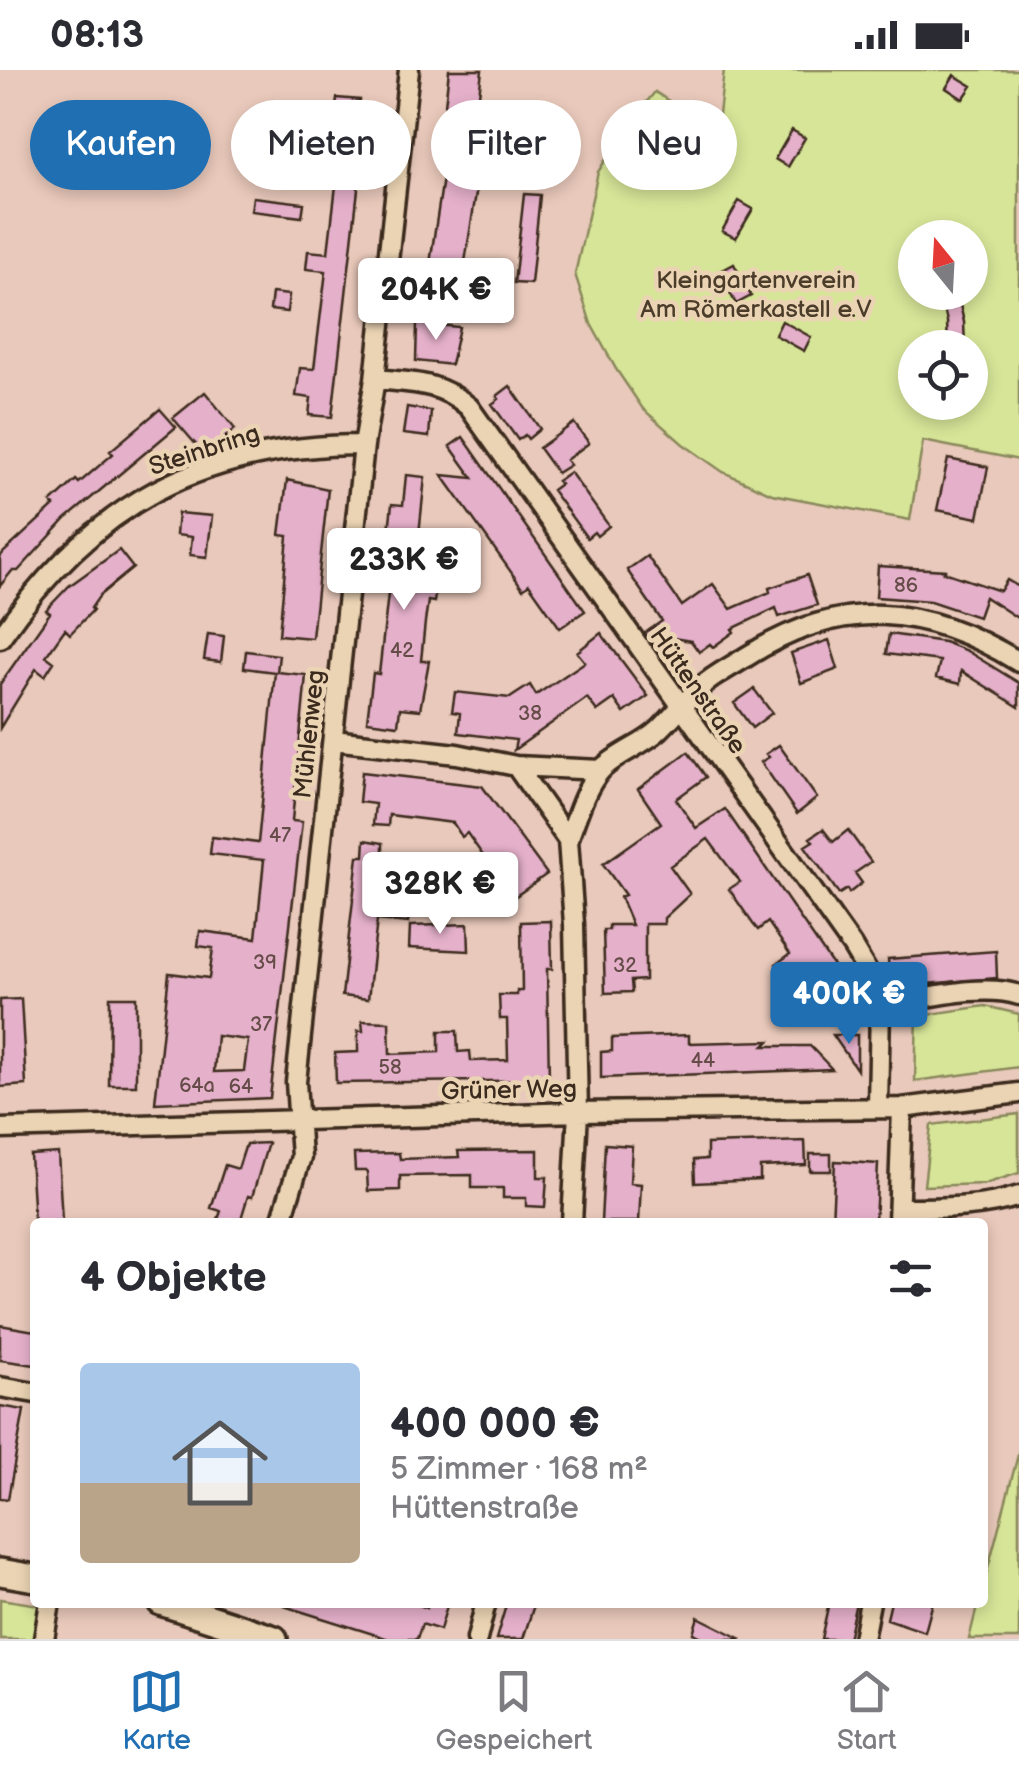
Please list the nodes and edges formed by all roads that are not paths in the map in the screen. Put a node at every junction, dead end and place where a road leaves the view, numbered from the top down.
1 (409, 70) edge
2 (375, 379) junction
3 (364, 445) junction
4 (0, 638) edge
5 (1019, 662) edge
6 (680, 707) junction
7 (333, 740) junction
8 (516, 766) junction
9 (601, 770) junction
10 (568, 840) junction
11 (1019, 995) edge
12 (880, 1005) junction
13 (1019, 1093) edge
14 (878, 1107) junction
15 (902, 1108) junction
16 (578, 1112) junction
17 (298, 1119) junction
18 (0, 1128) edge
19 (1019, 1196) edge
20 (898, 1215) edge
21 (282, 1218) edge
22 (572, 1218) edge
23 (0, 1387) edge
24 (30, 1392) edge
25 (0, 1572) edge
26 (30, 1577) edge
27 (49, 1608) edge
28 (178, 1608) edge
29 (484, 1608) edge
30 (869, 1608) edge
31 (44, 1639) edge
32 (274, 1639) edge
33 (476, 1639) edge
34 (863, 1639) edge

1 - 2 street, Mühlenweg
2 - 3 street, Mühlenweg
2 - 6 street, Hüttenstraße
3 - 4 street, Steinbring
3 - 7 street, Mühlenweg
5 - 6 street
6 - 9 street
6 - 12 street, Hüttenstraße
7 - 8 street
7 - 17 street, Mühlenweg
8 - 9 street
8 - 10 street
9 - 10 street
10 - 16 street
11 - 12 street
12 - 14 street, Hüttenstraße
13 - 15 street, Grüner Weg
14 - 15 street, Grüner Weg
14 - 16 street, Grüner Weg
15 - 20 street
16 - 17 street, Grüner Weg
16 - 22 street
17 - 18 street, Grüner Weg
17 - 21 street, Mühlenweg
19 - 20 street
23 - 24 street
25 - 26 main road
27 - 31 street
28 - 32 main road
29 - 33 street
30 - 34 street

